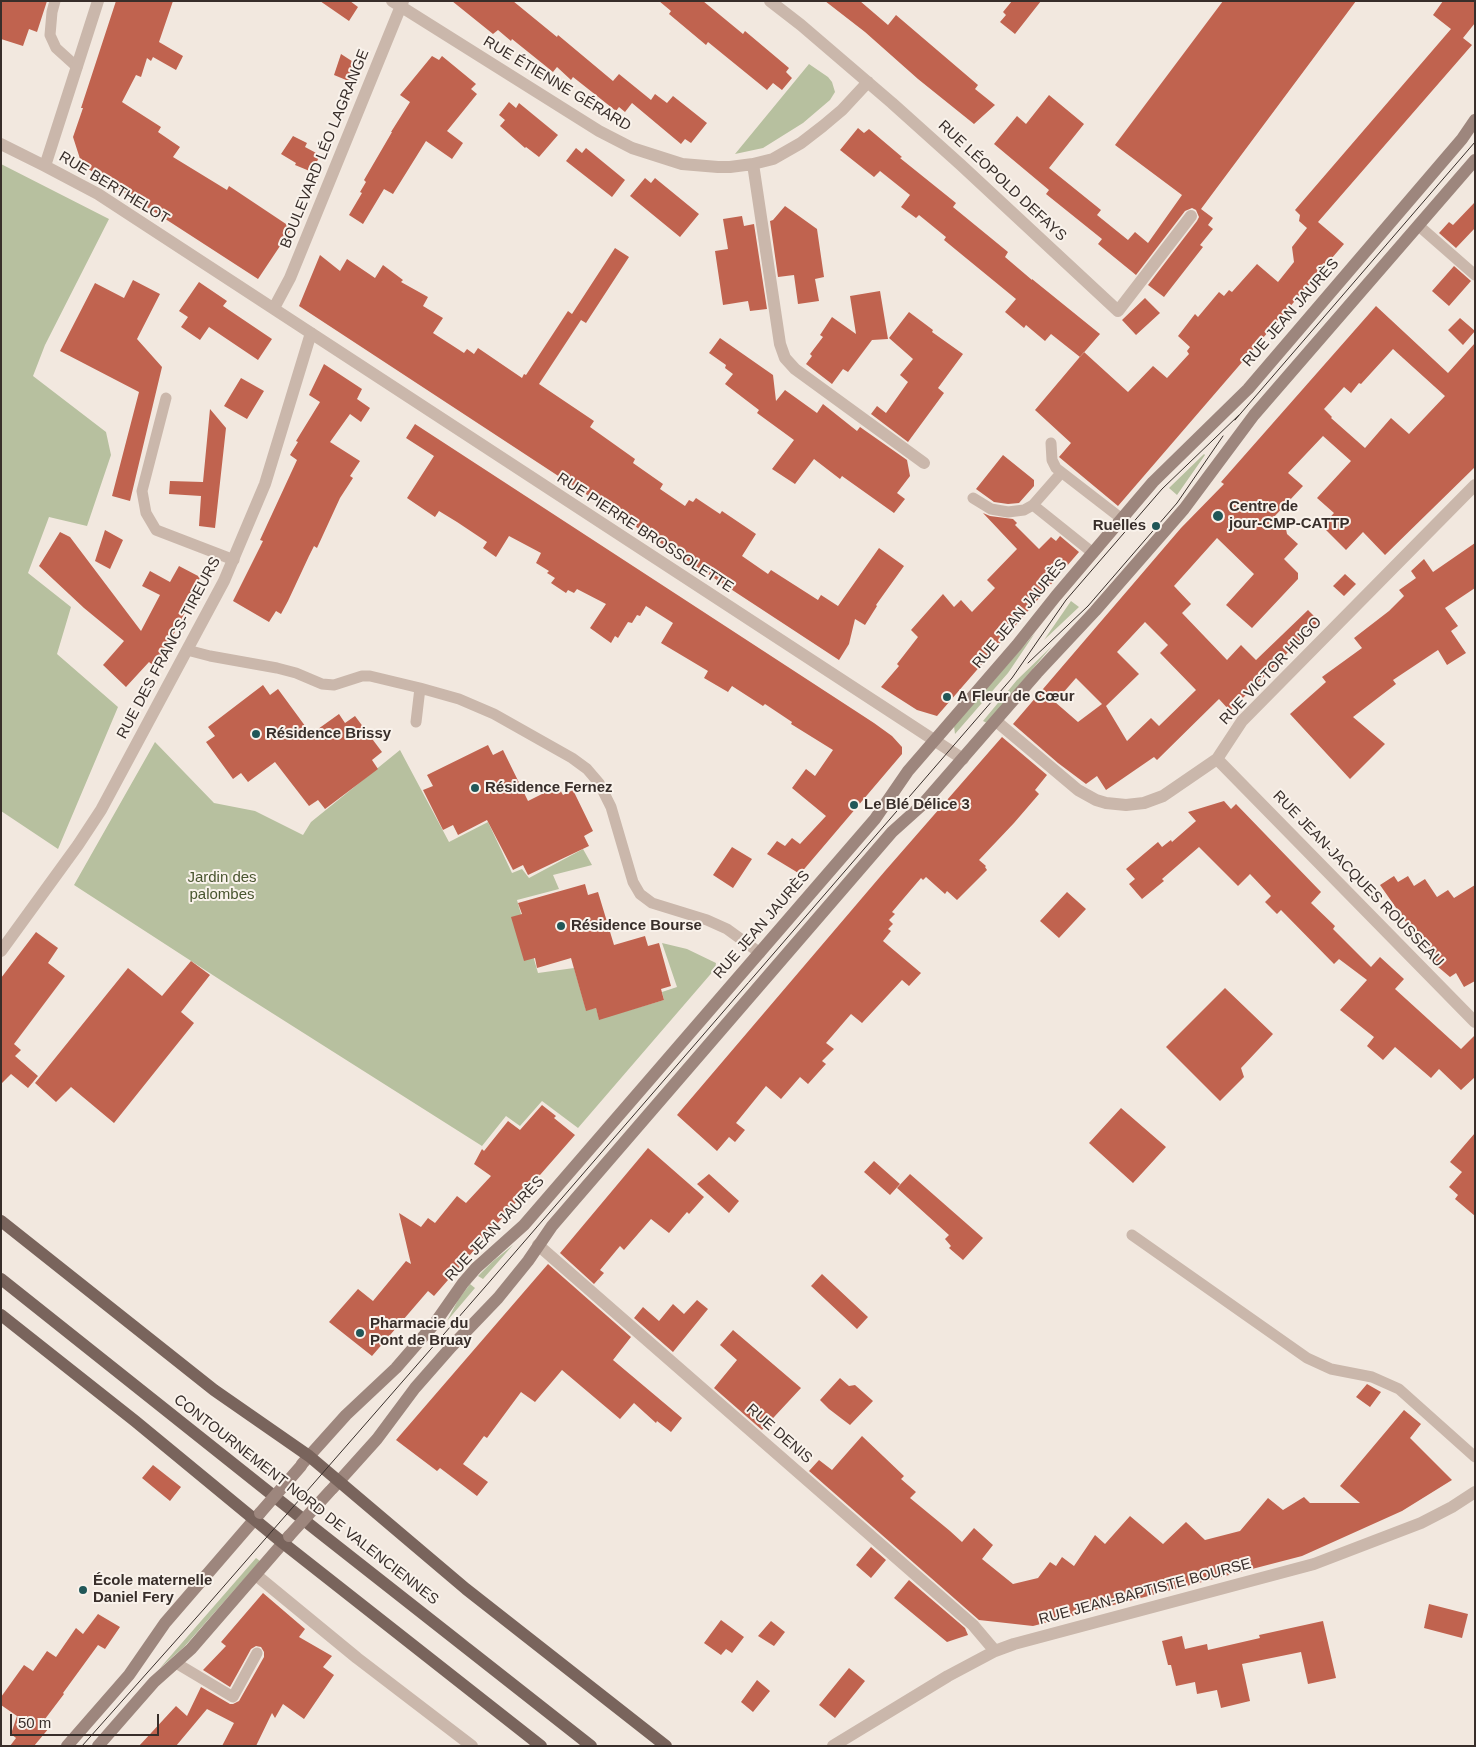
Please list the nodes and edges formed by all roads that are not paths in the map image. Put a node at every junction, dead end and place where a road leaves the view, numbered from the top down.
1 (55, 1) edge
2 (98, 1) edge
3 (770, 1) edge
4 (399, 3) edge
5 (77, 67) junction
6 (868, 82) junction
7 (1475, 120) edge
8 (1, 144) edge
9 (1475, 160) edge
10 (754, 164) junction
11 (45, 166) junction
12 (1191, 216) dead end
13 (1419, 226) junction
14 (1475, 275) edge
15 (274, 308) junction
16 (311, 333) junction
17 (166, 398) dead end
18 (1051, 443) dead end
19 (924, 464) dead end
20 (1061, 473) junction
21 (1475, 485) edge
22 (973, 498) dead end
23 (1033, 505) junction
24 (1122, 520) junction
25 (1093, 553) junction
26 (234, 560) junction
27 (187, 650) junction
28 (420, 688) junction
29 (996, 721) junction
30 (416, 722) dead end
31 (933, 740) junction
32 (962, 759) junction
33 (1217, 759) junction
34 (1, 952) edge
35 (760, 953) junction
36 (1475, 1022) edge
37 (1, 1221) edge
38 (1132, 1235) dead end
39 (538, 1245) junction
40 (1, 1280) edge
41 (1, 1315) edge
42 (1475, 1457) edge
43 (305, 1461) junction
44 (334, 1486) junction
45 (1475, 1492) edge
46 (258, 1517) junction
47 (286, 1540) junction
48 (256, 1575) junction
49 (995, 1651) junction
50 (257, 1653) dead end
51 (176, 1663) junction
52 (67, 1746) edge
53 (98, 1746) edge
54 (472, 1746) edge
55 (540, 1746) edge
56 (591, 1746) edge
57 (666, 1746) edge
58 (833, 1746) edge

1 - 5 lane
2 - 5 street, RUE BERTHELOT
3 - 6 street, RUE LÉOPOLD DEFAYS
4 - 10 street, RUE ÉTIENNE GÉRARD
4 - 15 street, BOULEVARD LÉO LAGRANGE
5 - 11 street, RUE BERTHELOT
6 - 10 street, RUE ÉTIENNE GÉRARD
6 - 12 street, RUE LÉOPOLD DEFAYS
7 - 24 main road, RUE JEAN JAURÈS
8 - 11 street
9 - 13 main road
10 - 19 street
11 - 15 street, RUE BERTHELOT
13 - 14 lane
13 - 29 main road
15 - 16 street, RUE BERTHELOT
16 - 26 street, RUE DES FRANCS-TIREURS
16 - 31 street, RUE PIERRE BROSSOLETTE
17 - 26 lane
18 - 20 lane
20 - 23 lane
20 - 24 lane
21 - 33 street, RUE VICTOR HUGO
22 - 23 lane
23 - 25 lane
24 - 25 main road, RUE JEAN JAURÈS
25 - 31 main road, RUE JEAN JAURÈS
26 - 27 street, RUE DES FRANCS-TIREURS
27 - 28 lane
27 - 34 street, RUE DES FRANCS-TIREURS
28 - 30 lane
28 - 35 lane
29 - 32 main road
29 - 33 street, RUE VICTOR HUGO
31 - 32 street, RUE PIERRE BROSSOLETTE
31 - 35 main road, RUE JEAN JAURÈS
32 - 39 main road
33 - 36 street, RUE JEAN-JACQUES ROUSSEAU
35 - 43 main road, RUE JEAN JAURÈS
37 - 43 main road
38 - 42 lane
39 - 44 main road
39 - 49 street, RUE DENIS
40 - 56 main road, CONTOURNEMENT NORD DE VALENCIENNES
41 - 46 main road
43 - 44 main road
43 - 46 main road, RUE JEAN JAURÈS, bridge
44 - 47 main road, bridge
44 - 57 main road
45 - 49 street, RUE JEAN-BAPTISTE BOURSE
46 - 47 main road
46 - 52 main road, RUE JEAN JAURÈS
47 - 48 main road
47 - 55 main road
48 - 51 main road
48 - 54 street
49 - 58 street, RUE JEAN-BAPTISTE BOURSE
50 - 51 lane
51 - 53 main road

